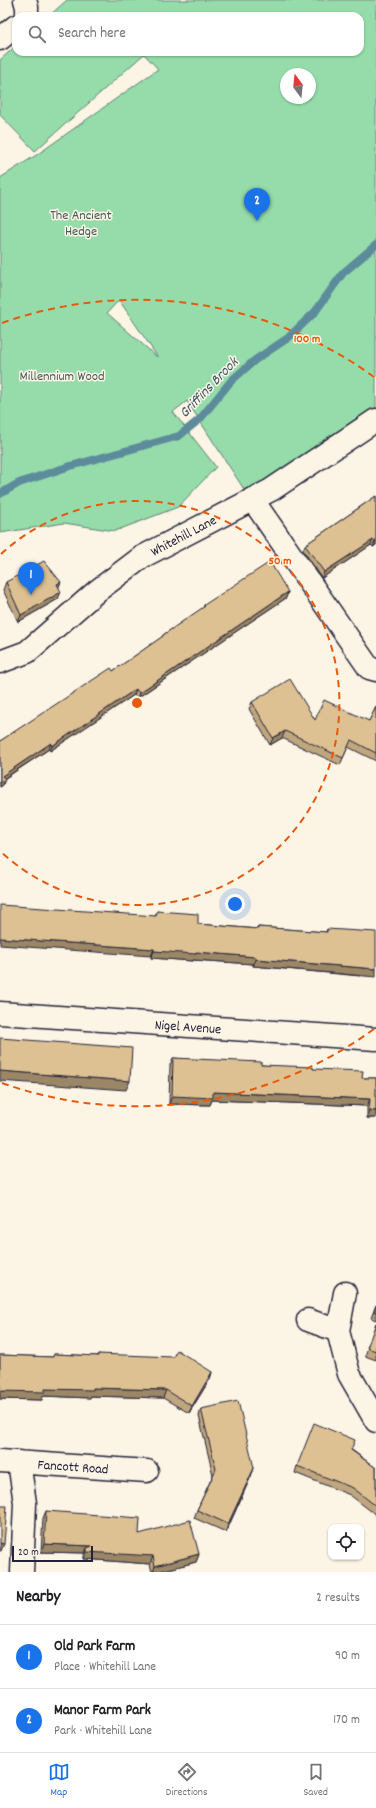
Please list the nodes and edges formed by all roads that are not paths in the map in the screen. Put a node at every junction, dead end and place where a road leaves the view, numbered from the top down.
1 (25, 0) edge
2 (27, 12) edge
3 (12, 29) edge
4 (0, 39) edge
5 (376, 420) edge
6 (252, 499) junction
7 (0, 662) edge
8 (376, 670) edge
9 (0, 1013) edge
10 (376, 1039) edge
11 (345, 1293) dead end
12 (308, 1320) dead end
13 (338, 1331) junction
14 (376, 1421) edge
15 (9, 1461) edge
16 (147, 1471) dead end
17 (22, 1572) edge

1 - 2 street
3 - 4 street
5 - 6 street, Whitehill Lane
6 - 7 street, Whitehill Lane
6 - 8 street
9 - 10 street, Nigel Avenue
11 - 13 street
12 - 13 street
13 - 14 street
15 - 16 street, Fancott Road
15 - 17 street

